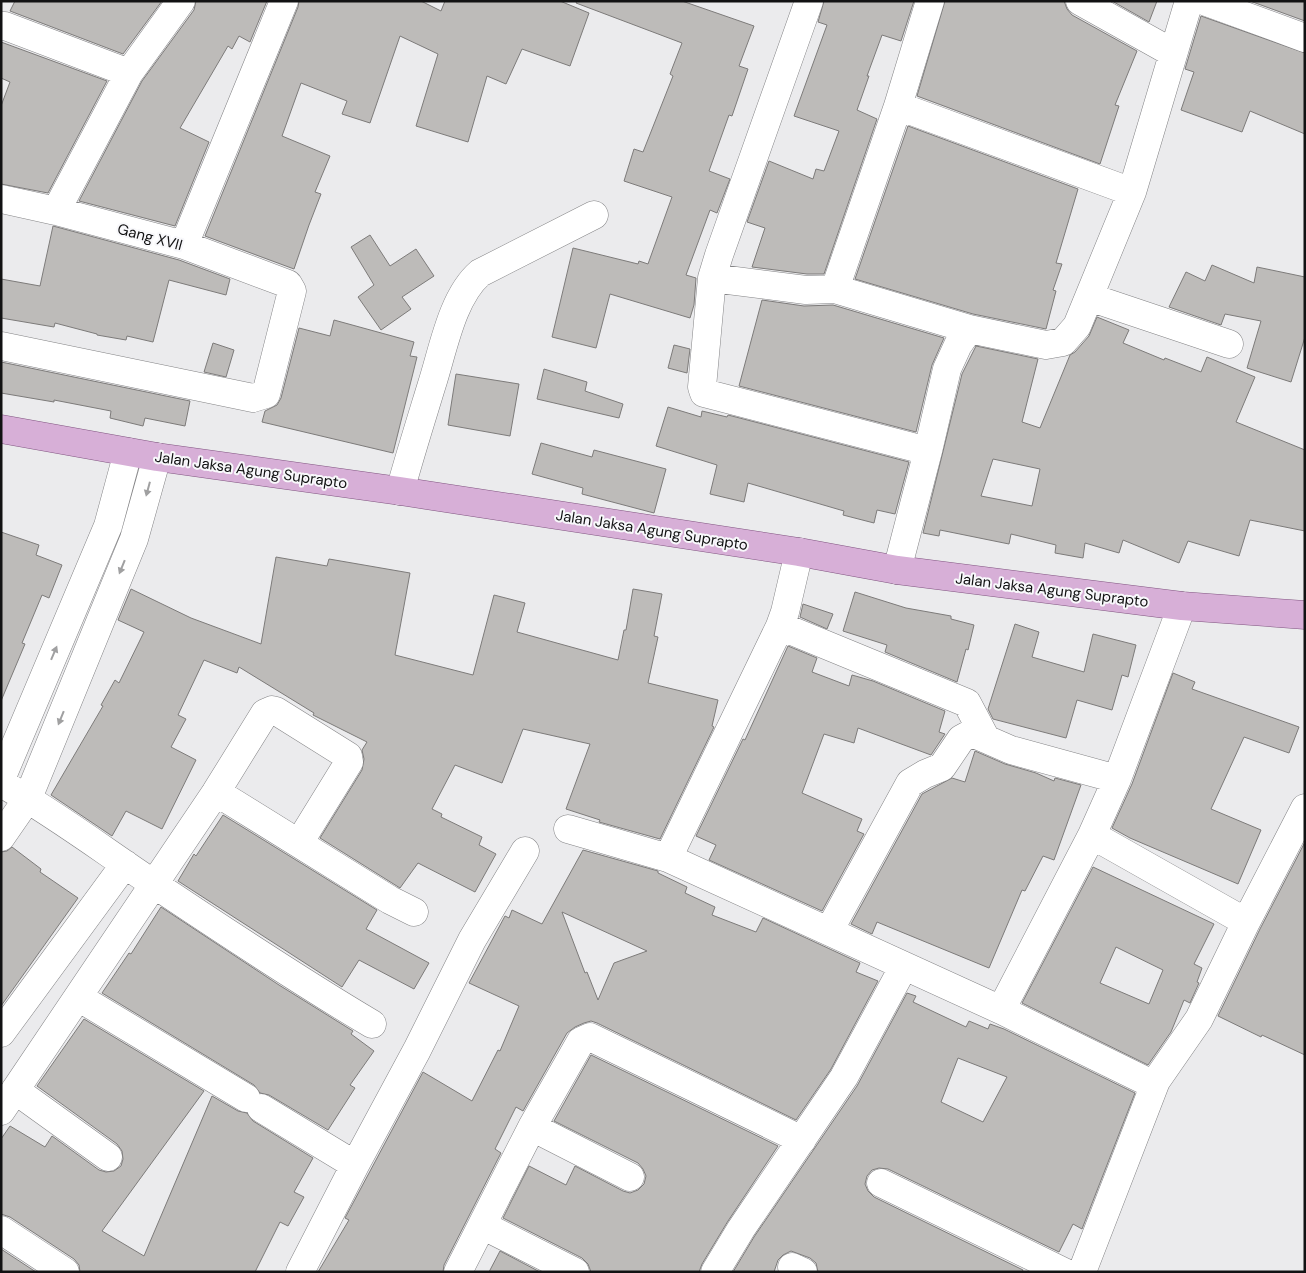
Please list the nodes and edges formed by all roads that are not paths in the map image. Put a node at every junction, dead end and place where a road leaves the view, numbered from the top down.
1 (180, 1) edge
2 (284, 1) edge
3 (809, 1) edge
4 (930, 1) edge
5 (1080, 1) edge
6 (1189, 1) edge
7 (1204, 1) edge
8 (1, 26) edge
9 (1305, 38) edge
10 (1173, 53) junction
11 (129, 73) junction
12 (898, 106) junction
13 (1132, 192) junction
14 (1, 199) edge
15 (56, 211) junction
16 (594, 215) dead end
17 (184, 245) junction
18 (712, 278) junction
19 (835, 289) junction
20 (1089, 297) junction
21 (969, 329) junction
22 (1229, 344) dead end
23 (1, 346) edge
24 (1, 429) edge
25 (928, 451) junction
26 (128, 452) junction
27 (157, 457) junction
28 (400, 491) junction
29 (799, 552) junction
30 (897, 570) junction
31 (1182, 606) junction
32 (1305, 614) edge
33 (780, 626) junction
34 (986, 739) junction
35 (1, 779) edge
36 (1117, 779) junction
37 (1, 784) edge
38 (216, 792) junction
39 (28, 798) junction
40 (1305, 808) edge
41 (568, 829) dead end
42 (1092, 835) junction
43 (1, 836) edge
44 (299, 843) junction
45 (525, 851) dead end
46 (668, 858) junction
47 (125, 864) junction
48 (154, 884) junction
49 (414, 912) dead end
50 (1246, 922) junction
51 (829, 932) junction
52 (904, 966) junction
53 (78, 997) junction
54 (1001, 1010) junction
55 (372, 1024) dead end
56 (1, 1033) edge
57 (1156, 1081) junction
58 (5, 1105) edge
59 (532, 1127) junction
60 (802, 1140) junction
61 (108, 1157) dead end
62 (355, 1165) junction
63 (630, 1177) dead end
64 (880, 1182) dead end
65 (482, 1225) junction
66 (1, 1230) edge
67 (65, 1272) edge
68 (300, 1272) edge
69 (458, 1272) edge
70 (575, 1272) edge
71 (715, 1272) edge
72 (1064, 1272) edge
73 (1082, 1272) edge

1 - 11 street
2 - 17 street
3 - 18 street
4 - 12 street
5 - 10 street
6 - 10 street
7 - 9 street
8 - 11 street
10 - 13 street
11 - 15 street
12 - 13 street
12 - 19 street
13 - 20 street
14 - 15 street, Gang XVII
15 - 17 street, Gang XVII
16 - 28 street
17 - 23 street, Gang XVII
18 - 19 street
18 - 25 street
19 - 21 street
20 - 21 street
20 - 22 street
21 - 25 street
24 - 26 main road, Jalan Jaksa Agung Suprapto
25 - 30 street
26 - 27 main road, Jalan Jaksa Agung Suprapto
35 -> 26 street
27 - 28 main road, Jalan Jaksa Agung Suprapto
27 -> 39 street
28 - 29 main road, Jalan Jaksa Agung Suprapto
29 - 30 main road, Jalan Jaksa Agung Suprapto
29 - 33 street
30 - 31 main road, Jalan Jaksa Agung Suprapto
31 - 32 main road, Jalan Jaksa Agung Suprapto
31 - 36 street
33 - 34 street
33 - 46 street
34 - 36 street
34 - 51 street
36 - 42 street
37 - 39 street
38 - 44 street
38 - 44 street
38 - 48 street
39 - 43 street
39 - 47 street
40 - 50 street
41 - 46 street
42 - 50 street
42 - 54 street
44 - 49 street
45 - 62 street
46 - 51 street
47 - 48 street
47 - 56 street
48 - 53 street
48 - 55 street
50 - 57 street
51 - 52 street
52 - 54 street
52 - 60 street
53 - 58 street
53 - 62 street
54 - 57 street
57 - 73 street
58 - 61 street
59 - 60 street
59 - 63 street
59 - 65 street
60 - 71 street
62 - 68 street
64 - 72 street
65 - 69 street
65 - 70 street
66 - 67 street

